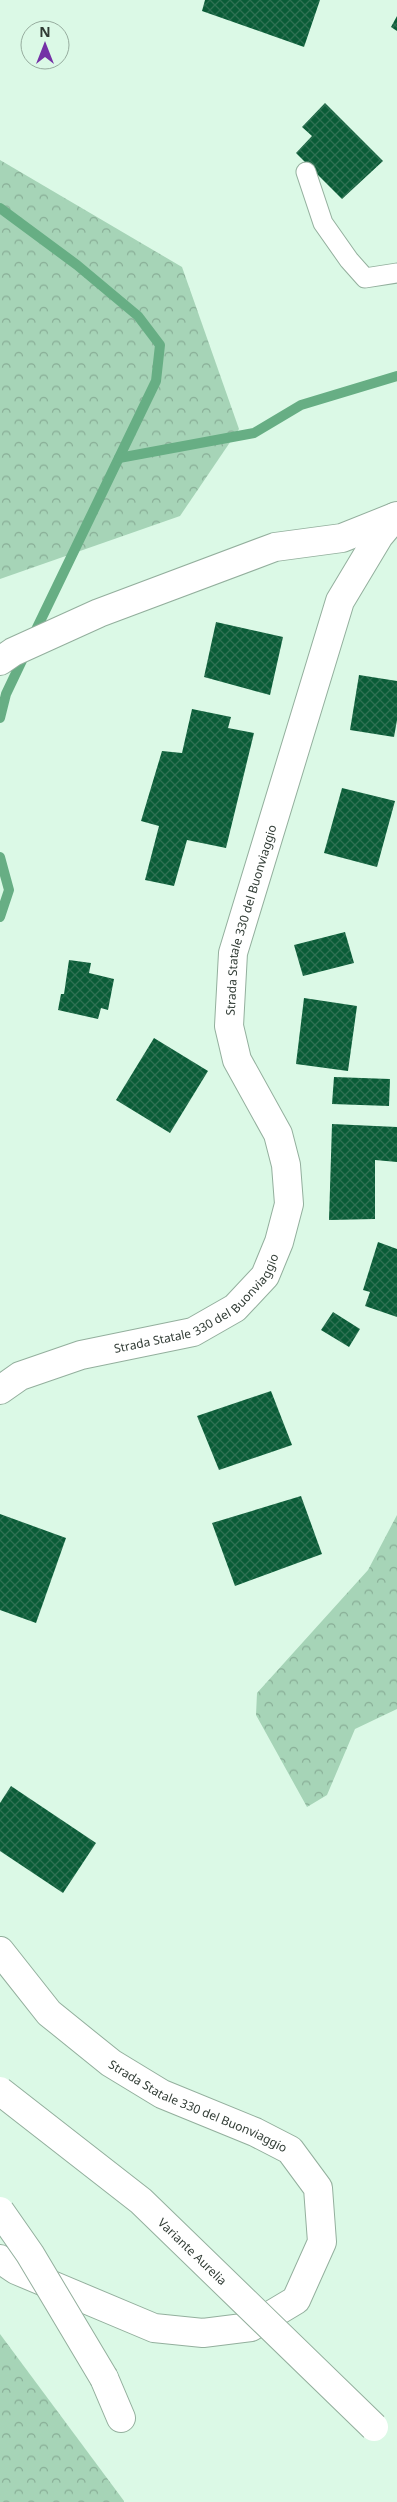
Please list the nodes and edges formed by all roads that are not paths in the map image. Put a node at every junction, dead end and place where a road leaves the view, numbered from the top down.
1 (306, 172) dead end
2 (397, 274) edge
3 (396, 516) edge
4 (0, 660) edge
5 (0, 1390) edge
6 (0, 1951) edge
7 (0, 2091) edge
8 (0, 2211) edge
9 (0, 2258) edge
10 (121, 2418) dead end
11 (374, 2427) dead end

1 - 2 lane
3 - 4 main road, Strada Statale 330 del Buonviaggio
3 - 5 main road, Strada Statale 330 del Buonviaggio
6 - 9 main road, Strada Statale 330 del Buonviaggio
7 - 11 main road, Variante Aurelia, bridge
8 - 10 main road, bridge

